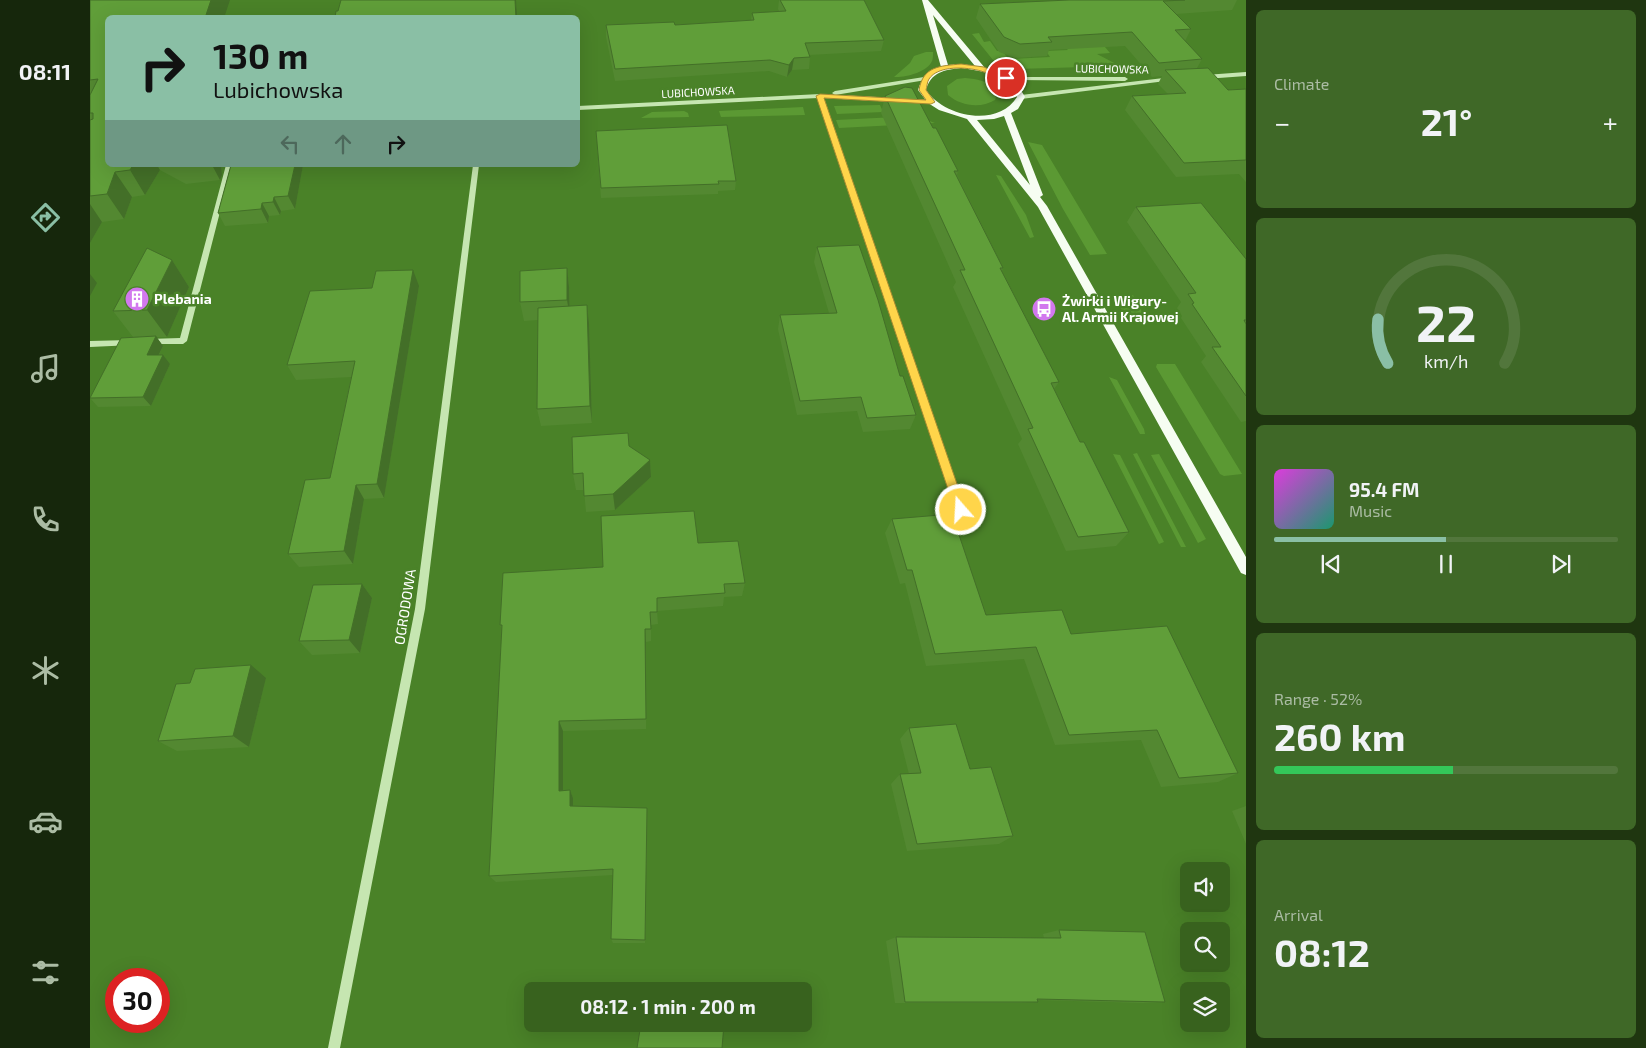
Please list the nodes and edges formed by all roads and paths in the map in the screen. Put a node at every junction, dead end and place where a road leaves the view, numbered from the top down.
1 (925, 0) edge
2 (945, 68) junction
3 (982, 69) junction
4 (1246, 74) edge
5 (1006, 78) junction
6 (1176, 78) edge
7 (1194, 78) edge
8 (924, 79) junction
9 (1158, 80) junction
10 (820, 96) junction
11 (1021, 97) junction
12 (931, 102) junction
13 (580, 108) edge
14 (1007, 113) junction
15 (970, 117) junction
16 (227, 167) edge
17 (476, 167) edge
18 (1042, 206) junction
19 (90, 344) edge
20 (961, 510) dead end
21 (1246, 569) edge
22 (334, 1048) edge

1 - 2 main road
1 - 3 main road
2 - 3 main road
2 - 8 main road
3 - 5 main road
4 - 7 street
5 - 9 street, LUBICHOWSKA
5 - 11 main road
6 - 9 street, LUBICHOWSKA
8 - 10 street, LUBICHOWSKA
8 - 12 main road
9 - 11 street, LUBICHOWSKA
10 - 12 street, LUBICHOWSKA
10 - 13 street, LUBICHOWSKA
10 - 20 street
11 - 14 main road
12 - 15 main road
14 - 15 main road
14 - 18 main road
15 - 18 main road
16 - 19 street
17 - 22 street, OGRODOWA
18 - 21 main road

